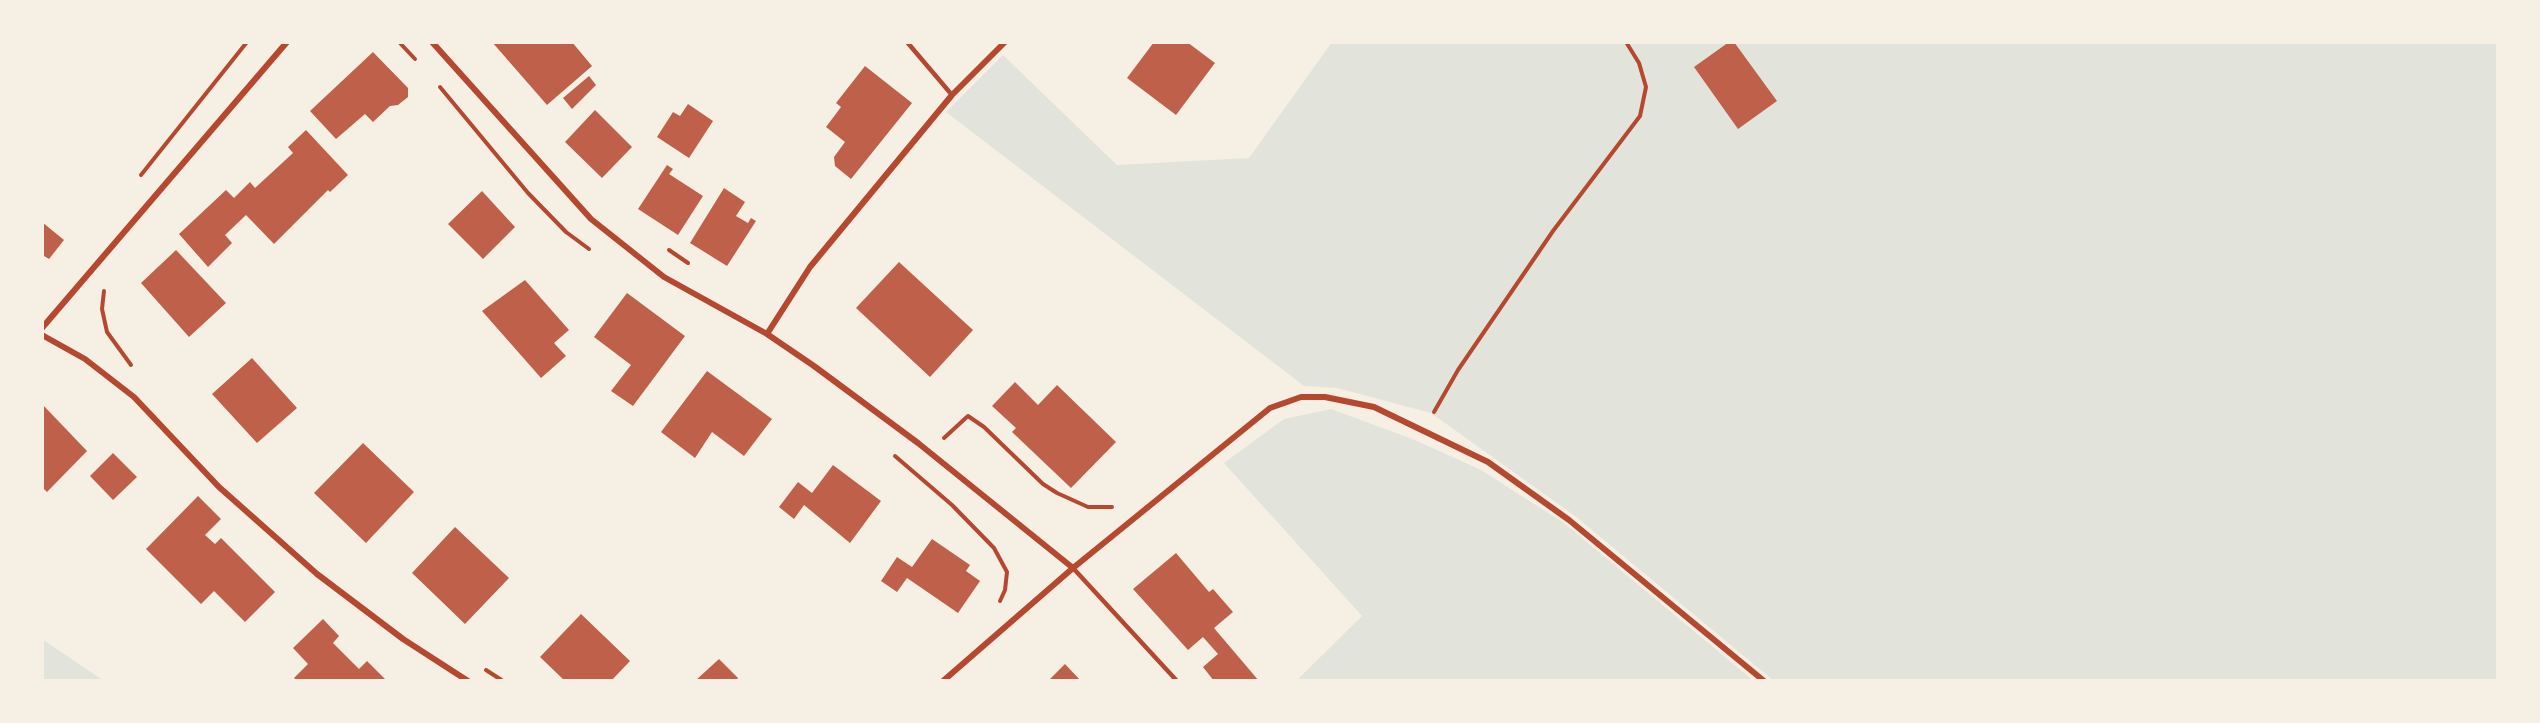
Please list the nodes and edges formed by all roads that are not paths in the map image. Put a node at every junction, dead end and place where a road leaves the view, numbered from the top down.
1 (287, 42) edge
2 (432, 42) edge
3 (907, 42) edge
4 (1005, 42) edge
5 (952, 95) junction
6 (42, 328) edge
7 (767, 334) junction
8 (42, 335) edge
9 (1073, 568) junction
10 (468, 681) edge
11 (943, 681) edge
12 (1177, 681) edge
13 (1764, 681) edge

1 - 6 street
2 - 7 street
3 - 5 lane
4 - 5 street
5 - 7 street
7 - 9 street
8 - 10 street
9 - 11 street
9 - 12 lane
9 - 13 street

